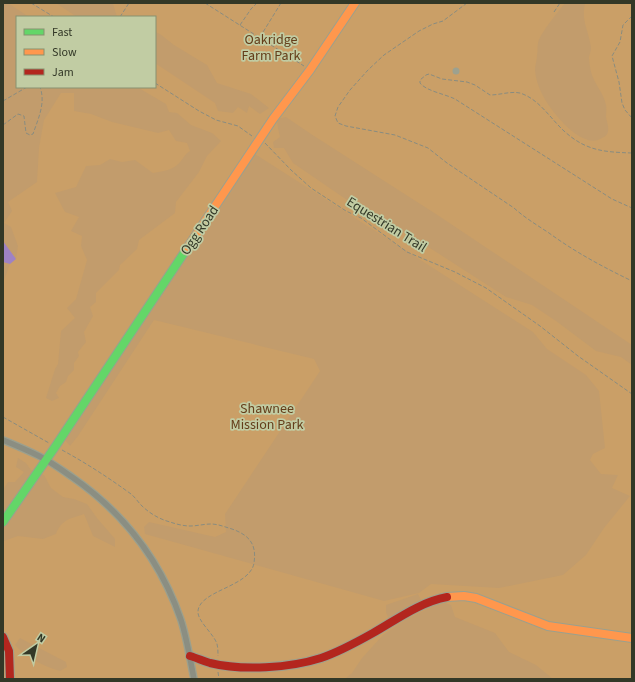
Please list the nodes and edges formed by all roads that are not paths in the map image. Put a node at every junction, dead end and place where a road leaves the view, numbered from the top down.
1 (355, 3) edge
2 (3, 440) edge
3 (46, 460) junction
4 (3, 522) edge
5 (3, 637) edge
6 (632, 638) edge
7 (190, 656) junction
8 (10, 679) edge
9 (194, 679) edge

1 - 3 street, Ogg Road
2 - 3 street
3 - 4 street, Ogg Road
3 - 7 street
5 - 8 street
6 - 7 street
7 - 9 street

